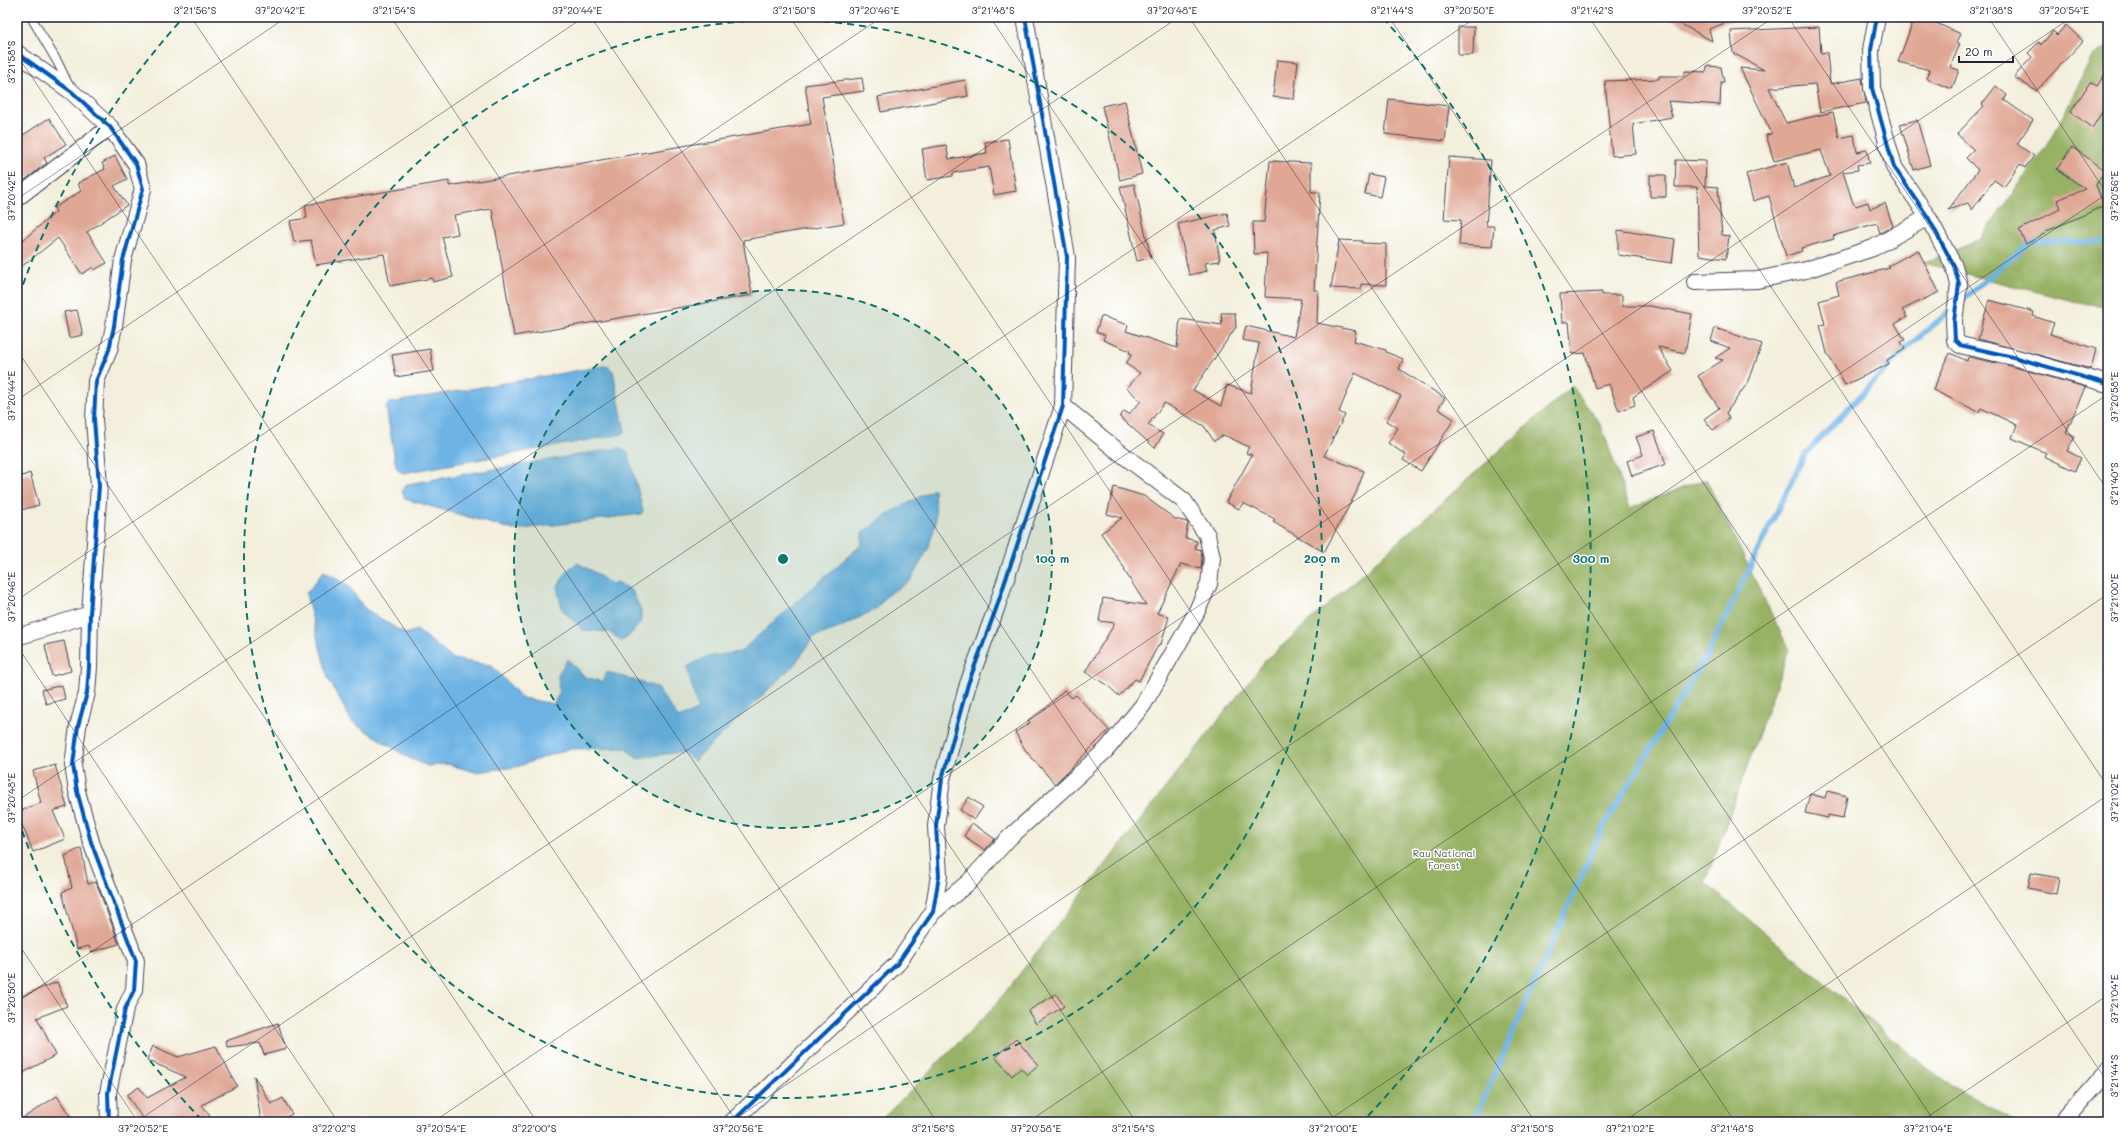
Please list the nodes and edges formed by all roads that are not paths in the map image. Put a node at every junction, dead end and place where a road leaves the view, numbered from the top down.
1 (31, 17) edge
2 (1025, 17) edge
3 (1877, 17) edge
4 (17, 53) edge
5 (72, 92) junction
6 (110, 127) junction
7 (17, 198) edge
8 (1928, 217) junction
9 (1694, 282) dead end
10 (2108, 384) edge
11 (1063, 406) junction
12 (90, 614) junction
13 (17, 637) edge
14 (933, 912) junction
15 (2108, 1070) edge
16 (2068, 1116) dead end
17 (109, 1122) edge
18 (732, 1122) edge

1 - 5 lane
2 - 11 street
3 - 8 street
4 - 5 street
5 - 6 street
6 - 7 street
6 - 12 street
8 - 9 street
8 - 10 street
11 - 14 street
11 - 14 street
12 - 13 street
12 - 17 street
14 - 18 street
15 - 16 street

